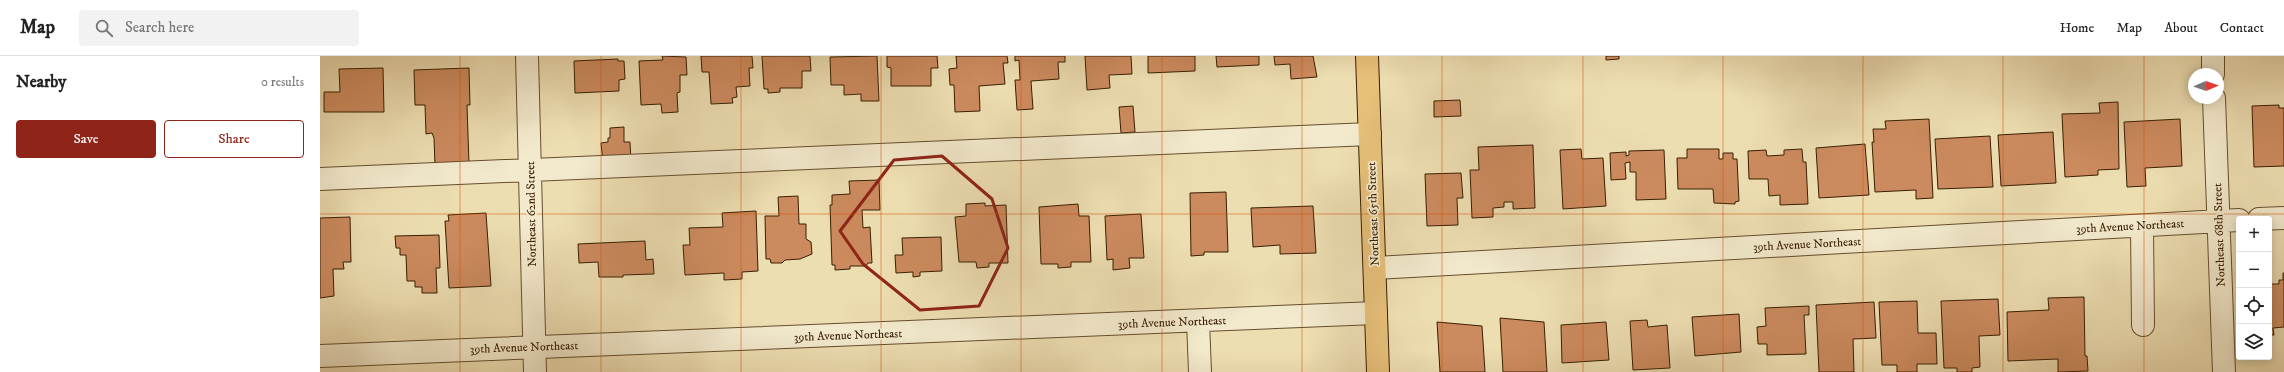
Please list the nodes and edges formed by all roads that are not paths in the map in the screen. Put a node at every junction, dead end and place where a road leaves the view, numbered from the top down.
1 (527, 56) edge
2 (1367, 56) edge
3 (2212, 56) edge
4 (2213, 68) edge
5 (2215, 104) edge
6 (1370, 134) junction
7 (529, 169) junction
8 (320, 179) edge
9 (2272, 218) edge
10 (2284, 218) edge
11 (2229, 221) edge
12 (2142, 226) junction
13 (1375, 268) junction
14 (1376, 313) junction
15 (1198, 321) junction
16 (2143, 325) dead end
17 (534, 347) junction
18 (320, 356) edge
19 (535, 372) edge
20 (1200, 372) edge
21 (1378, 372) edge
22 (2224, 372) edge

1 - 7 street, Northeast 62nd Street
2 - 6 main road, Northeast 65th Street
3 - 4 street
5 - 11 street, Northeast 68th Street
6 - 7 street
6 - 13 main road, Northeast 65th Street
7 - 8 street
7 - 17 street, Northeast 62nd Street
9 - 10 street
11 - 12 street, 39th Avenue Northeast
11 - 22 street, Northeast 68th Street
12 - 13 street, 39th Avenue Northeast
12 - 16 street
13 - 14 main road, Northeast 65th Street
14 - 15 street, 39th Avenue Northeast
14 - 21 main road, Northeast 65th Street
15 - 17 street, 39th Avenue Northeast
15 - 20 street
17 - 18 street, 39th Avenue Northeast
17 - 19 street, Northeast 62nd Street

